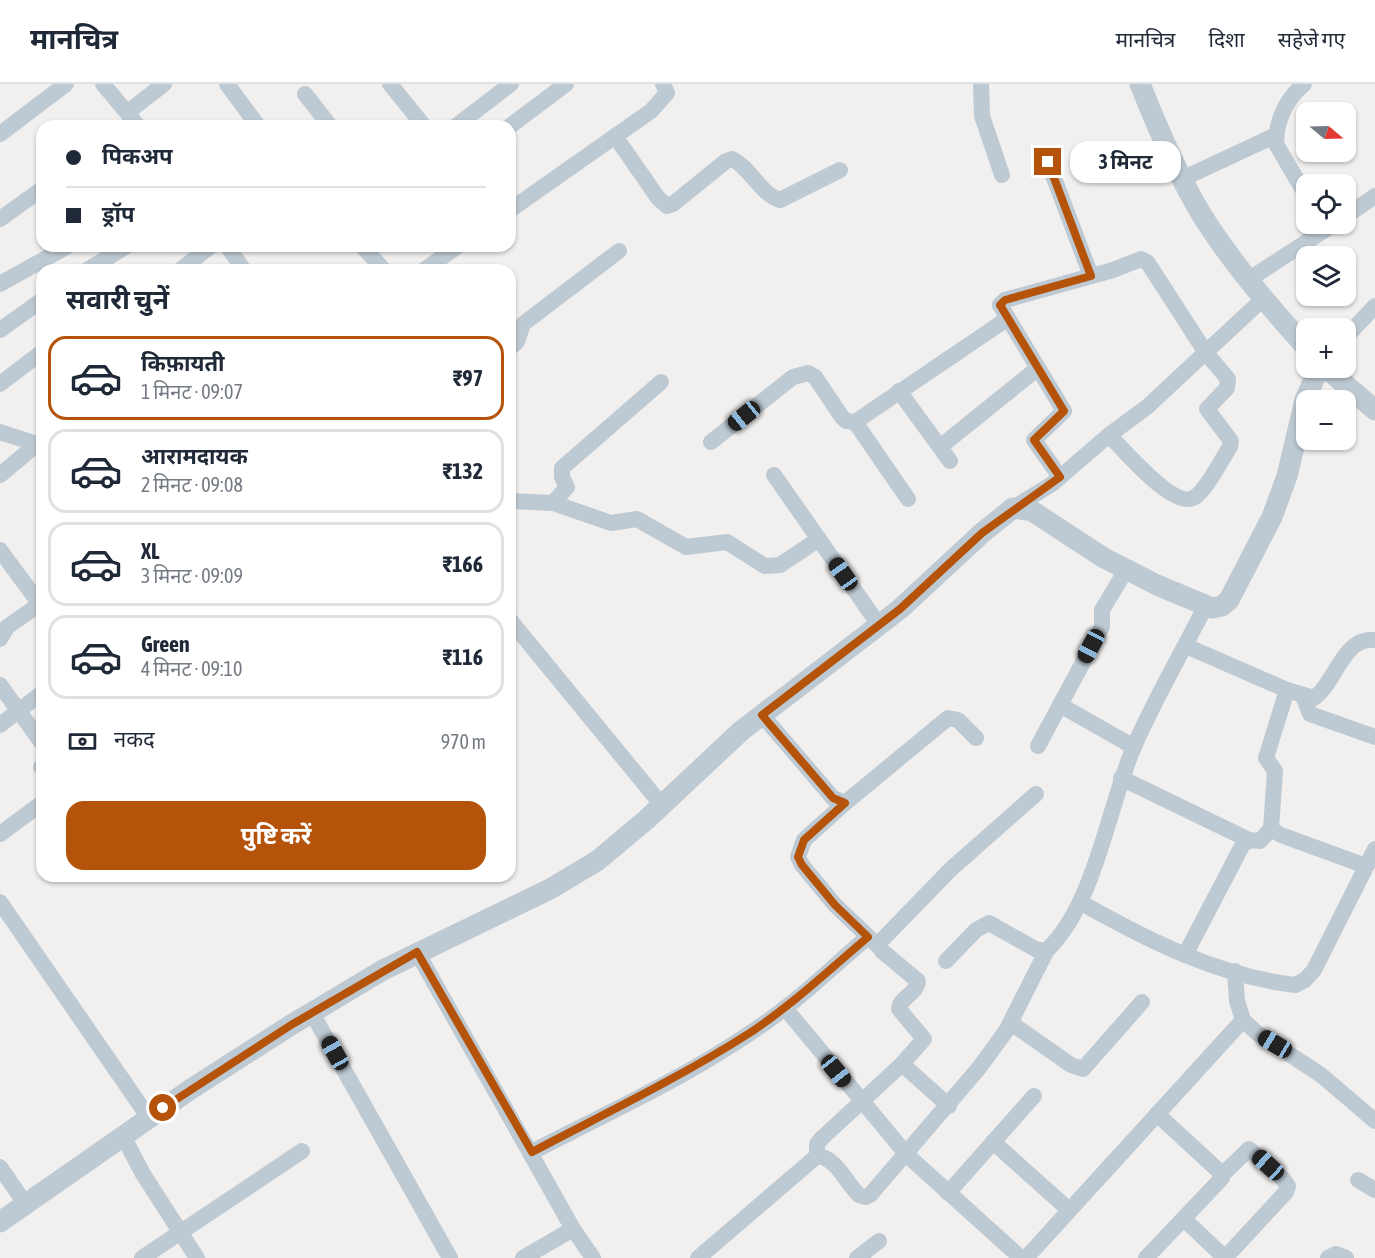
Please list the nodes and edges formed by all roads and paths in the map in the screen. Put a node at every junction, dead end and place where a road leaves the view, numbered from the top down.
1 (66, 84) edge
2 (103, 84) edge
3 (164, 84) edge
4 (227, 84) edge
5 (390, 84) edge
6 (512, 84) edge
7 (566, 84) edge
8 (663, 84) edge
9 (981, 84) edge
10 (1304, 84) edge
11 (1142, 85) edge
12 (305, 94) dead end
13 (131, 120) edge
14 (135, 120) edge
15 (254, 120) edge
16 (325, 120) edge
17 (419, 120) edge
18 (464, 120) edge
19 (516, 122) edge
20 (0, 134) edge
21 (1276, 135) junction
22 (615, 136) junction
23 (1048, 162) dead end
24 (840, 170) dead end
25 (1002, 176) dead end
26 (1182, 179) junction
27 (1296, 179) edge
28 (36, 193) edge
29 (1375, 196) edge
30 (516, 206) edge
31 (1356, 209) edge
32 (0, 219) edge
33 (1316, 234) edge
34 (619, 251) dead end
35 (58, 252) edge
36 (117, 252) edge
37 (203, 252) edge
38 (369, 252) edge
39 (450, 252) edge
40 (36, 264) edge
41 (36, 264) edge
42 (97, 264) edge
43 (188, 264) edge
44 (379, 264) edge
45 (432, 264) edge
46 (1091, 276) junction
47 (1248, 280) junction
48 (0, 284) edge
49 (1264, 298) junction
50 (1375, 306) edge
51 (36, 310) edge
52 (1007, 319) junction
53 (1356, 326) edge
54 (0, 330) edge
55 (1296, 335) edge
56 (516, 343) edge
57 (1206, 353) junction
58 (36, 357) edge
59 (1038, 368) junction
60 (1315, 378) edge
61 (1338, 378) edge
62 (661, 382) dead end
63 (0, 384) edge
64 (899, 391) junction
65 (1375, 410) edge
66 (855, 422) junction
67 (0, 432) edge
68 (1109, 435) junction
69 (36, 441) edge
70 (711, 442) dead end
71 (36, 445) edge
72 (940, 447) junction
73 (950, 461) dead end
74 (0, 474) edge
75 (774, 475) dead end
76 (1060, 477) junction
77 (908, 499) dead end
78 (516, 501) edge
79 (553, 503) junction
80 (1013, 508) junction
81 (819, 539) junction
82 (0, 550) edge
83 (1126, 570) junction
84 (36, 598) edge
85 (1206, 605) junction
86 (36, 608) edge
87 (879, 625) junction
88 (516, 628) edge
89 (0, 639) edge
90 (1375, 640) edge
91 (1186, 646) junction
92 (0, 685) edge
93 (1287, 690) junction
94 (1303, 696) junction
95 (36, 698) edge
96 (1060, 705) junction
97 (19, 711) junction
98 (762, 715) junction
99 (0, 725) edge
100 (36, 735) edge
101 (1375, 737) edge
102 (976, 738) dead end
103 (1038, 746) dead end
104 (1134, 747) junction
105 (1121, 778) junction
106 (1036, 794) dead end
107 (845, 803) junction
108 (661, 804) junction
109 (36, 807) edge
110 (1271, 829) junction
111 (0, 834) edge
112 (1249, 840) junction
113 (1375, 849) edge
114 (1366, 866) junction
115 (0, 902) edge
116 (1080, 903) junction
117 (873, 942) junction
118 (1047, 950) junction
119 (417, 952) junction
120 (1185, 955) junction
121 (946, 961) dead end
122 (1235, 971) junction
123 (1142, 1002) dead end
124 (785, 1008) junction
125 (312, 1012) junction
126 (1243, 1020) junction
127 (1011, 1023) junction
128 (902, 1064) junction
129 (1034, 1096) dead end
130 (861, 1103) junction
131 (949, 1106) junction
132 (1157, 1114) junction
133 (149, 1118) junction
134 (1375, 1121) edge
135 (123, 1136) junction
136 (993, 1142) junction
137 (302, 1151) dead end
138 (532, 1152) junction
139 (907, 1155) junction
140 (817, 1156) junction
141 (0, 1167) edge
142 (1222, 1175) junction
143 (1358, 1180) dead end
144 (1375, 1190) edge
145 (948, 1193) junction
146 (26, 1205) junction
147 (1068, 1209) junction
148 (1184, 1219) junction
149 (0, 1222) edge
150 (573, 1229) junction
151 (180, 1232) junction
152 (879, 1241) dead end
153 (142, 1258) edge
154 (196, 1258) edge
155 (450, 1258) edge
156 (523, 1258) edge
157 (593, 1258) edge
158 (698, 1258) edge
159 (857, 1258) edge
160 (1021, 1258) edge
161 (1026, 1258) edge
162 (1146, 1258) edge
163 (1225, 1258) edge
164 (1328, 1258) edge
165 (1346, 1258) edge

1 - 20 street
2 - 13 street
3 - 14 street
4 - 15 street
5 - 17 street
6 - 18 street
7 - 19 street
8 - 22 street
9 - 25 street
10 - 21 street
11 - 26 street
12 - 16 street
21 - 26 street
21 - 27 street
22 - 24 street
22 - 30 street
23 - 46 street
26 - 47 street
28 - 32 street
29 - 31 street
33 - 47 street
34 - 56 street
35 - 40 street
36 - 42 street
37 - 43 street
38 - 44 street
39 - 45 street
41 - 48 street
46 - 52 street
46 - 57 street
47 - 49 street
49 - 55 street
49 - 57 street
50 - 53 street
51 - 54 street
52 - 59 street
52 - 64 street
57 - 68 street
57 - 68 street
58 - 63 street
59 - 72 street
59 - 76 street
60 - 85 street
61 - 65 street
62 - 79 street
64 - 66 street
64 - 72 street
66 - 70 street
66 - 77 street
67 - 69 street
68 - 76 street
71 - 74 street
72 - 73 street
75 - 81 street
76 - 80 street
78 - 79 street
79 - 81 street
80 - 83 street
80 - 87 street
81 - 87 street
82 - 84 street
83 - 85 street
83 - 96 street
85 - 91 street
86 - 89 street
87 - 98 street
88 - 108 street
90 - 94 street
91 - 93 street
91 - 104 street
92 - 97 street
93 - 94 street
93 - 110 street
94 - 101 street
95 - 97 street
96 - 103 street
96 - 104 street
97 - 99 street
97 - 100 street
98 - 107 street
98 - 108 street
102 - 107 street
104 - 105 street
105 - 112 street
105 - 116 street
106 - 117 street
107 - 117 street
108 - 119 street
109 - 111 street
110 - 112 street
110 - 114 street
112 - 120 street
113 - 114 street
114 - 122 street
115 - 133 street
116 - 118 street
116 - 120 street
117 - 124 street
117 - 128 street
118 - 121 street
118 - 127 street
119 - 125 street
119 - 138 street
120 - 122 street
122 - 126 street
123 - 127 street
124 - 130 street
124 - 138 street
125 - 133 street
125 - 155 street
126 - 132 street
126 - 134 street
127 - 131 street
128 - 130 street
128 - 131 street
129 - 136 street
130 - 139 street
130 - 140 street
131 - 139 street
132 - 142 street
132 - 147 street
133 - 135 street
135 - 146 street
135 - 151 street
136 - 145 street
136 - 147 street
137 - 151 street
138 - 150 street
139 - 140 street
139 - 145 street
140 - 158 street
141 - 146 street
142 - 148 street
142 - 163 street
143 - 144 street
145 - 160 street
146 - 149 street
147 - 161 street
148 - 162 street
148 - 163 street
150 - 156 street
150 - 157 street
151 - 153 street
151 - 154 street
152 - 159 street
164 - 165 street

